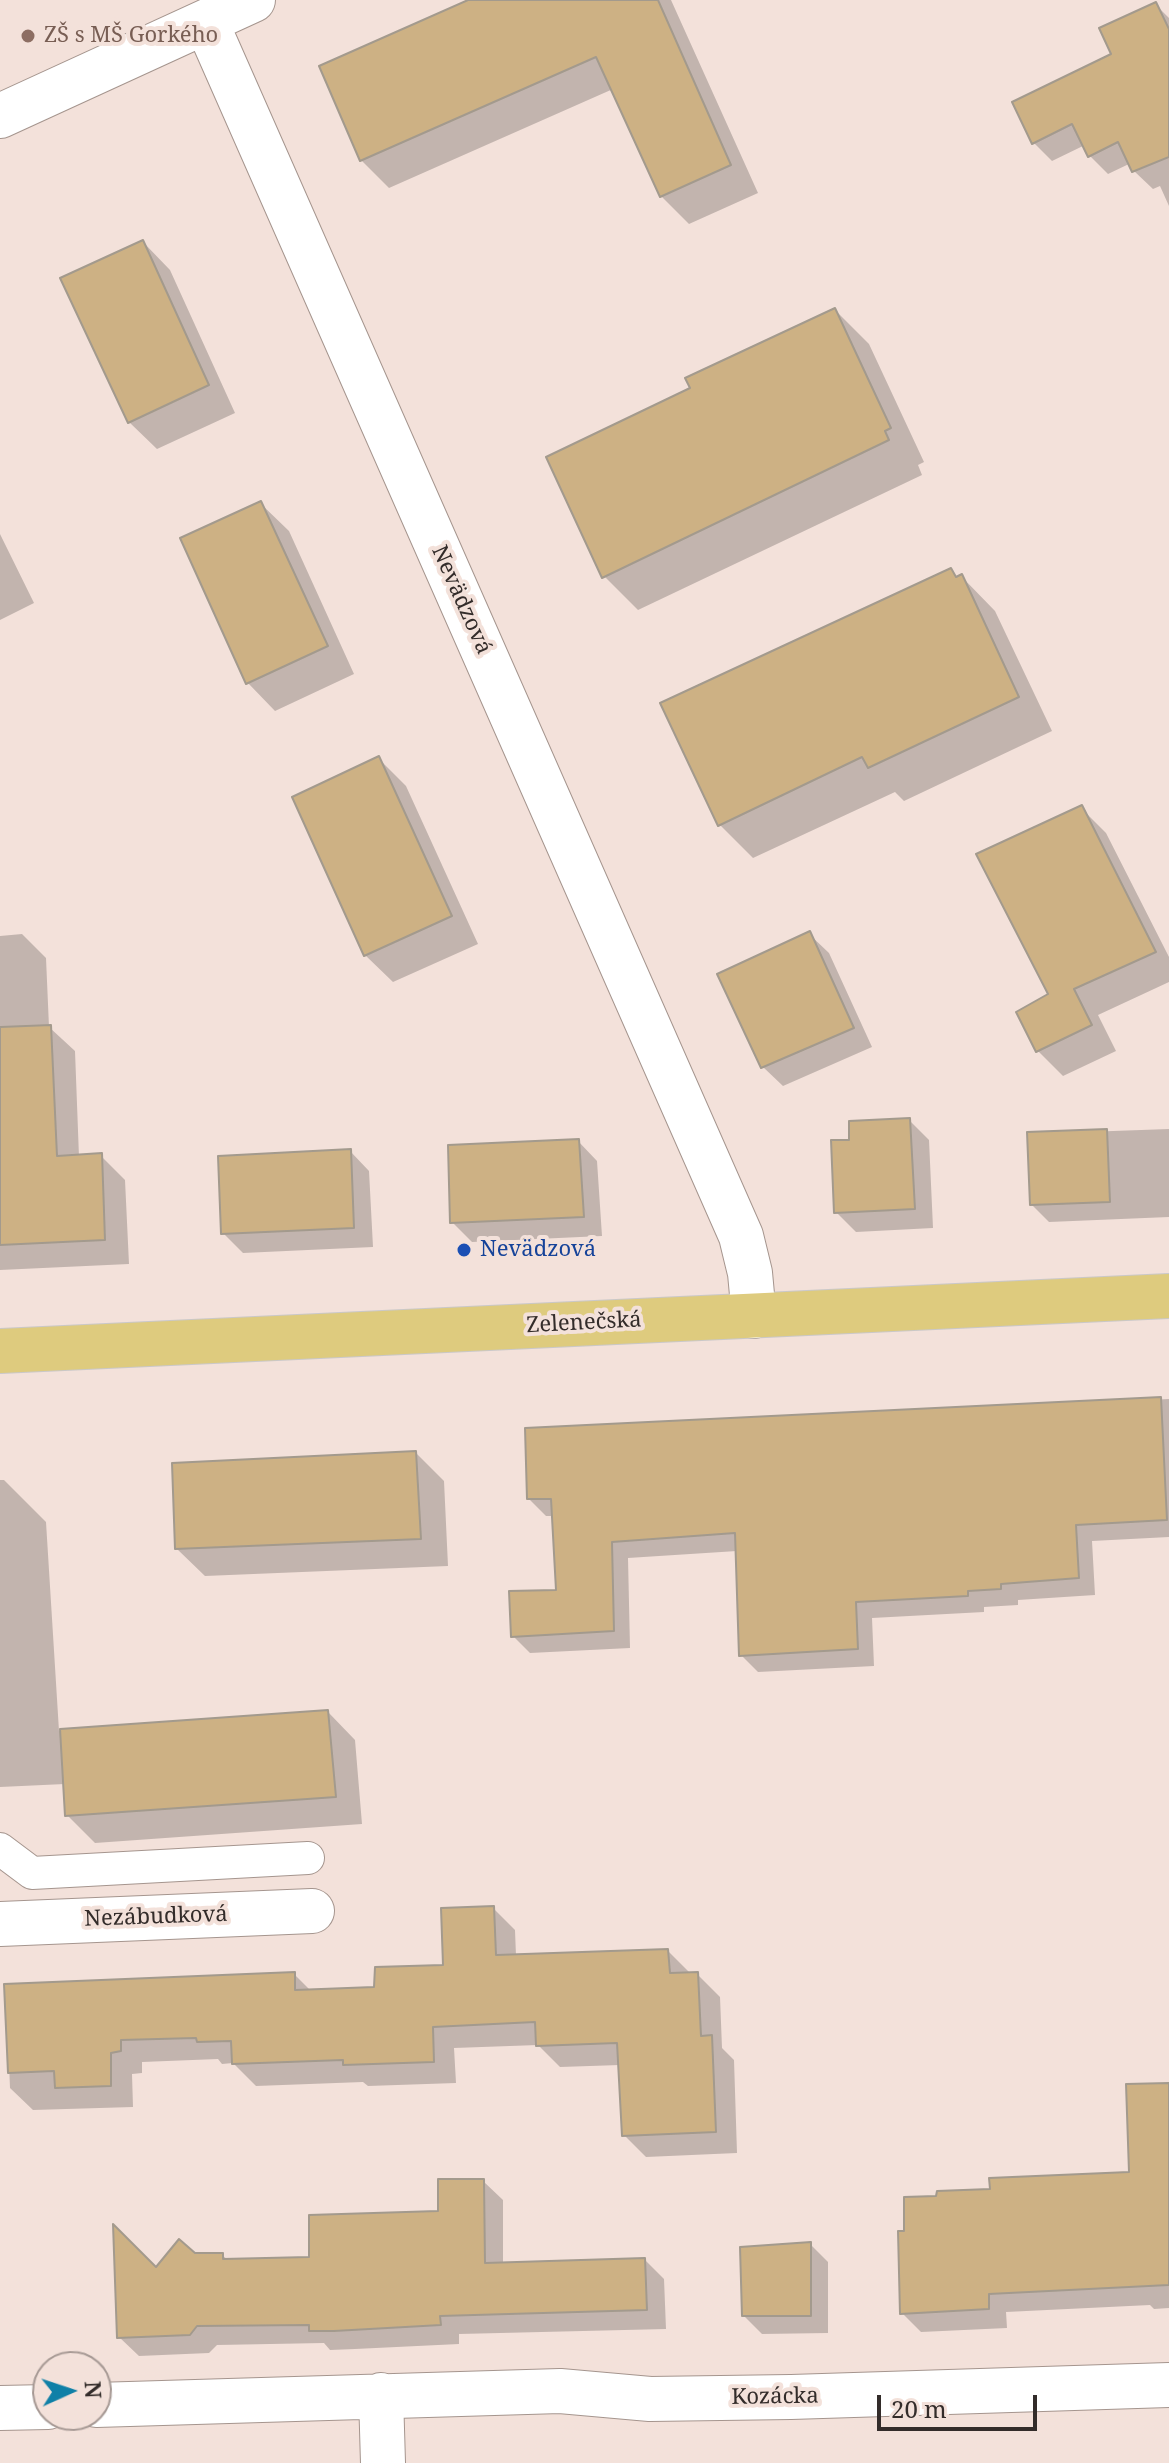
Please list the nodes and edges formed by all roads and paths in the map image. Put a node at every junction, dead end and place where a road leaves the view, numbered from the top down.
1 (253, 0) edge
2 (206, 22) junction
3 (0, 116) edge
4 (1169, 1296) edge
5 (754, 1316) junction
6 (0, 1351) edge
7 (0, 1849) edge
8 (308, 1858) dead end
9 (312, 1911) dead end
10 (0, 1924) edge
11 (1169, 2385) edge
12 (381, 2395) junction
13 (112, 2404) edge
14 (32, 2407) edge
15 (0, 2408) edge
16 (383, 2463) edge

1 - 2 street
2 - 3 street
2 - 5 street, Nevädzová
4 - 5 main road, Zelenečská
5 - 6 main road, Zelenečská
7 - 8 lane
9 - 10 street, Nezábudková
11 - 12 street, Kozácka
12 - 13 street, Kozácka
12 - 16 street
14 - 15 street

